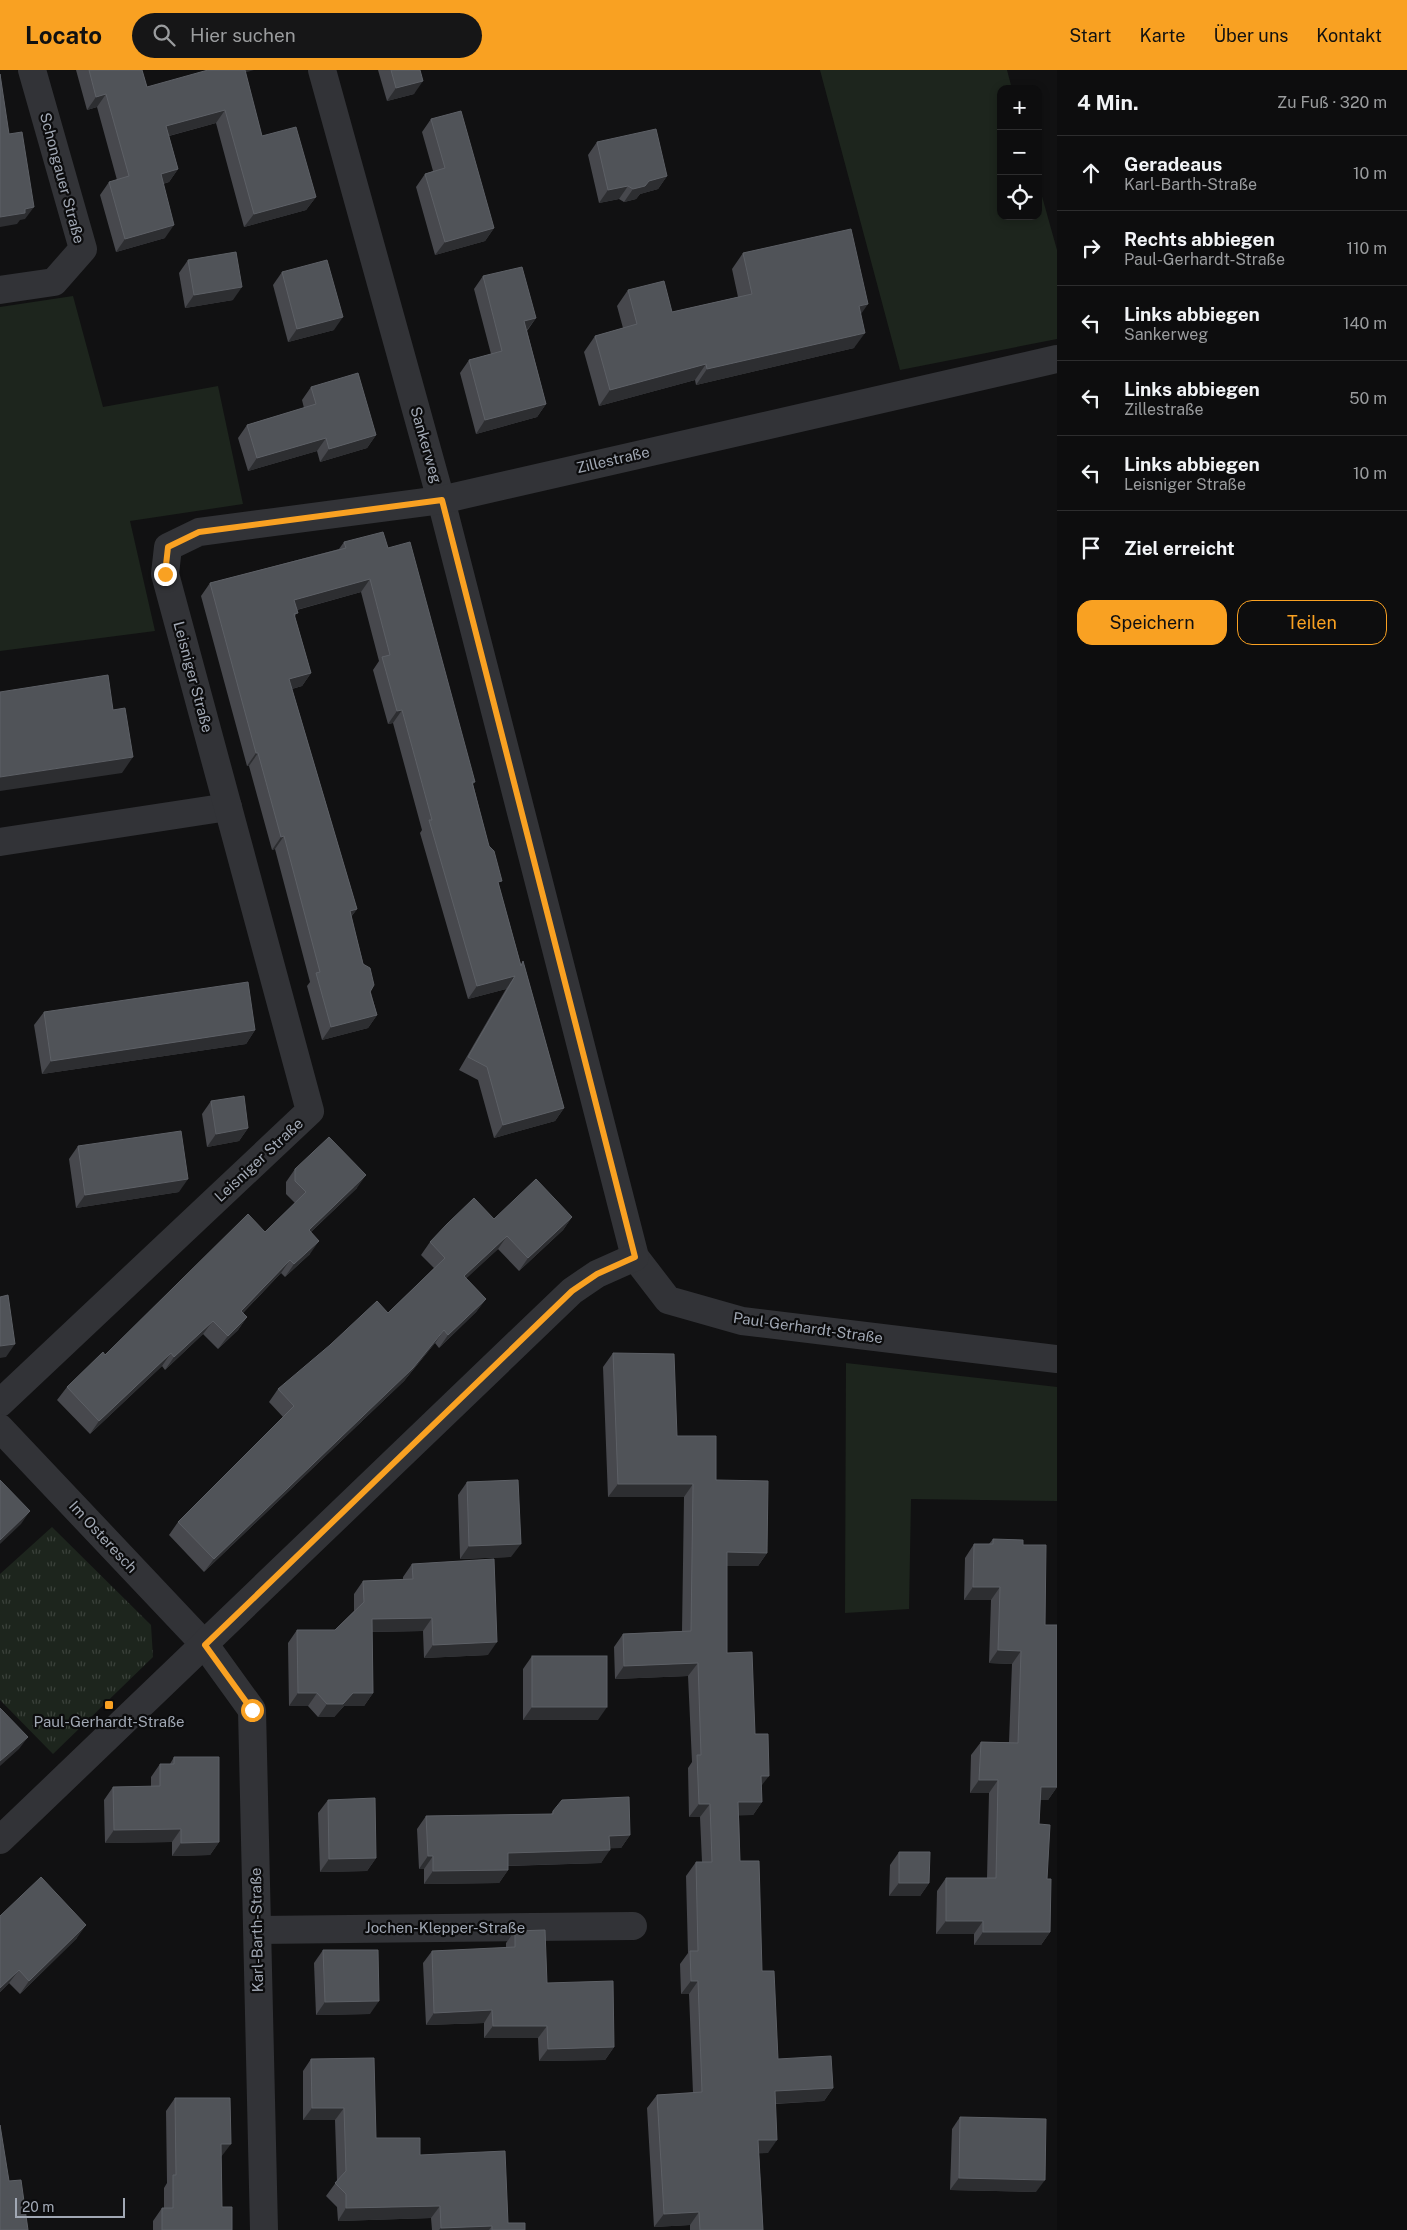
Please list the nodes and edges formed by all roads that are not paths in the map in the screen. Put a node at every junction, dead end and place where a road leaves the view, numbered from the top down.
1 (32, 70) edge
2 (322, 70) edge
3 (0, 290) edge
4 (1057, 358) edge
5 (442, 500) junction
6 (168, 547) joint
7 (228, 807) junction
8 (0, 842) edge
9 (635, 1257) junction
10 (1057, 1358) edge
11 (0, 1403) edge
12 (0, 1428) edge
13 (205, 1645) junction
14 (0, 1840) edge
15 (633, 1926) dead end
16 (258, 1930) junction
17 (264, 2230) edge

1 - 3 street, Schongauer Straße
2 - 5 street, Sankerweg
4 - 5 street, Zillestraße
5 - 6 street, Zillestraße
5 - 9 street, Sankerweg
6 - 7 street, Leisniger Straße
7 - 8 street
7 - 11 street, Leisniger Straße
9 - 10 street, Paul-Gerhardt-Straße
9 - 13 street
12 - 13 street, Im Osteresch
13 - 14 street
13 - 16 street, Karl-Barth-Straße
15 - 16 street, Jochen-Klepper-Straße
16 - 17 street, Karl-Barth-Straße

